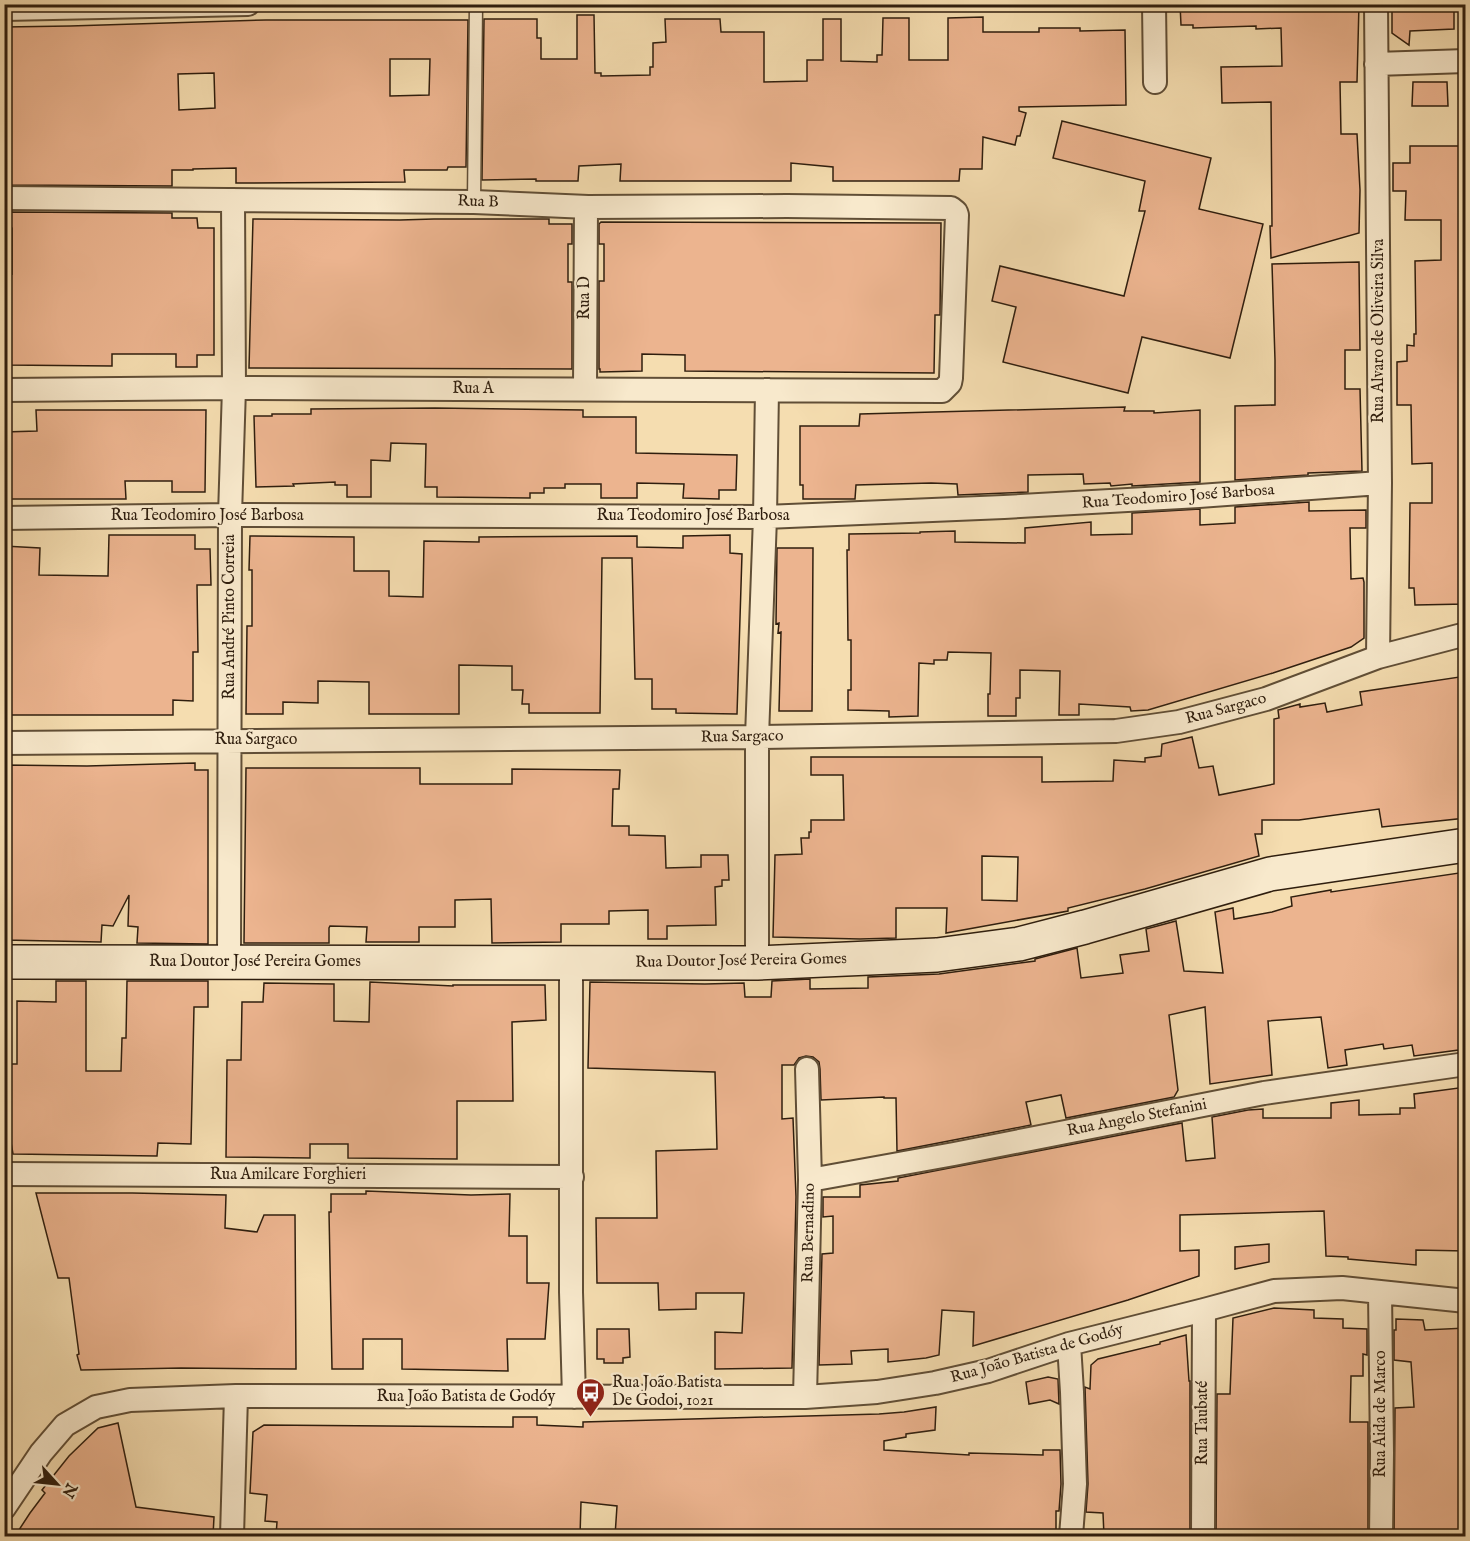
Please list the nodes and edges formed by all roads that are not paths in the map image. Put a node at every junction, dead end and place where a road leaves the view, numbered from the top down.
1 (248, 4) edge
2 (476, 4) edge
3 (1154, 4) edge
4 (1376, 4) edge
5 (4, 9) edge
6 (1466, 61) edge
7 (1376, 64) junction
8 (1155, 82) dead end
9 (4, 198) edge
10 (233, 200) junction
11 (474, 202) junction
12 (586, 207) junction
13 (234, 388) junction
14 (585, 389) junction
15 (4, 390) edge
16 (767, 390) junction
17 (942, 391) joint
18 (1380, 483) junction
19 (231, 515) junction
20 (4, 518) edge
21 (765, 518) junction
22 (1466, 634) edge
23 (1378, 657) junction
24 (757, 737) junction
25 (230, 741) junction
26 (4, 743) edge
27 (1466, 845) edge
28 (4, 962) edge
29 (229, 962) junction
30 (571, 963) junction
31 (758, 963) junction
32 (1466, 1064) edge
33 (807, 1069) dead end
34 (4, 1174) edge
35 (572, 1177) junction
36 (810, 1180) junction
37 (1380, 1293) junction
38 (1466, 1301) edge
39 (1204, 1310) junction
40 (1069, 1344) junction
41 (236, 1396) junction
42 (574, 1397) junction
43 (805, 1397) junction
44 (4, 1508) edge
45 (232, 1536) edge
46 (1071, 1536) edge
47 (1203, 1536) edge
48 (1381, 1536) edge

1 - 5 street
2 - 11 lane
3 - 8 street
4 - 7 street, Rua Alvaro de Oliveira Silva
6 - 7 street
7 - 18 street, Rua Alvaro de Oliveira Silva
9 - 10 street, Rua B
10 - 11 street, Rua B
10 - 13 street, Rua André Pinto Correia
11 - 12 street, Rua B
12 - 14 street, Rua D
12 - 17 street, Rua B
13 - 14 street, Rua A
13 - 15 street, Rua A
13 - 19 street, Rua André Pinto Correia
14 - 16 street, Rua A
16 - 17 street, Rua A
16 - 21 street
18 - 21 street, Rua Teodomiro José Barbosa
18 - 23 street, Rua Alvaro de Oliveira Silva
19 - 20 street, Rua Teodomiro José Barbosa
19 - 21 street, Rua Teodomiro José Barbosa
19 - 25 street, Rua André Pinto Correia
21 - 24 street
22 - 23 street, Rua Sargaco
23 - 24 street, Rua Sargaco
24 - 25 street, Rua Sargaco
24 - 31 street
25 - 26 street, Rua Sargaco
25 - 29 street, Rua André Pinto Correia
27 - 31 main road, Rua Doutor José Pereira Gomes
28 - 29 main road, Rua Doutor José Pereira Gomes
29 - 30 main road, Rua Doutor José Pereira Gomes
30 - 31 main road, Rua Doutor José Pereira Gomes
30 - 35 street
32 - 36 street, Rua Angelo Stefanini
33 - 36 street, Rua Bernadino
34 - 35 street, Rua Amilcare Forghieri
35 - 42 street
36 - 43 street, Rua Bernadino
37 - 38 street, Rua João Batista de Godóy
37 - 39 street, Rua João Batista de Godóy
37 - 48 street, Rua Aida de Marco
39 - 40 street, Rua João Batista de Godóy
39 - 47 street, Rua Taubaté
40 - 43 street, Rua João Batista de Godóy
40 - 46 street
41 - 42 street, Rua João Batista de Godóy
41 - 44 street, Rua João Batista de Godóy
41 - 45 street
42 - 43 street, Rua João Batista de Godóy

